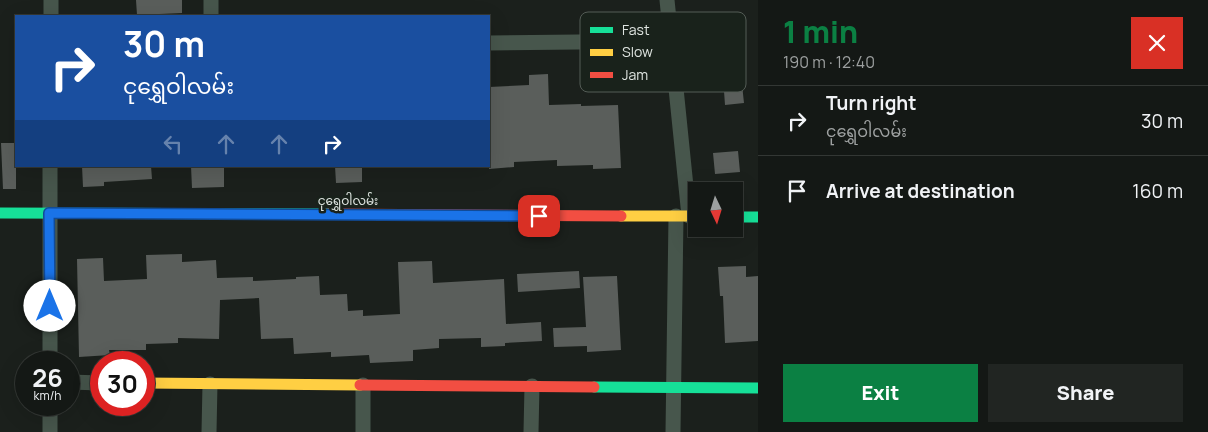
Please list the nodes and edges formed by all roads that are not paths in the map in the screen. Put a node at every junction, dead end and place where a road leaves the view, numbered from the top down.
1 (51, 0) edge
2 (211, 0) edge
3 (51, 15) edge
4 (211, 15) edge
5 (580, 42) edge
6 (490, 43) edge
7 (675, 92) edge
8 (50, 167) edge
9 (0, 213) edge
10 (49, 213) junction
11 (687, 216) edge
12 (743, 216) edge
13 (758, 217) edge
14 (50, 351) edge
15 (155, 383) edge
16 (210, 384) junction
17 (363, 385) junction
18 (532, 386) junction
19 (673, 388) junction
20 (758, 388) edge
21 (50, 416) edge
22 (50, 432) edge
23 (209, 432) edge
24 (363, 432) edge
25 (531, 432) edge
26 (673, 432) edge

1 - 3 street
2 - 4 street
5 - 6 street
7 - 11 street
8 - 10 street
9 - 10 street, ငုရွှေဝါလမ်း
10 - 11 street, ငုရွှေဝါလမ်း
10 - 14 street
11 - 19 street
12 - 13 street
15 - 16 street
16 - 17 street
16 - 23 street
17 - 18 street
17 - 24 street
18 - 19 street
18 - 25 street
19 - 20 street
19 - 26 street
21 - 22 street

